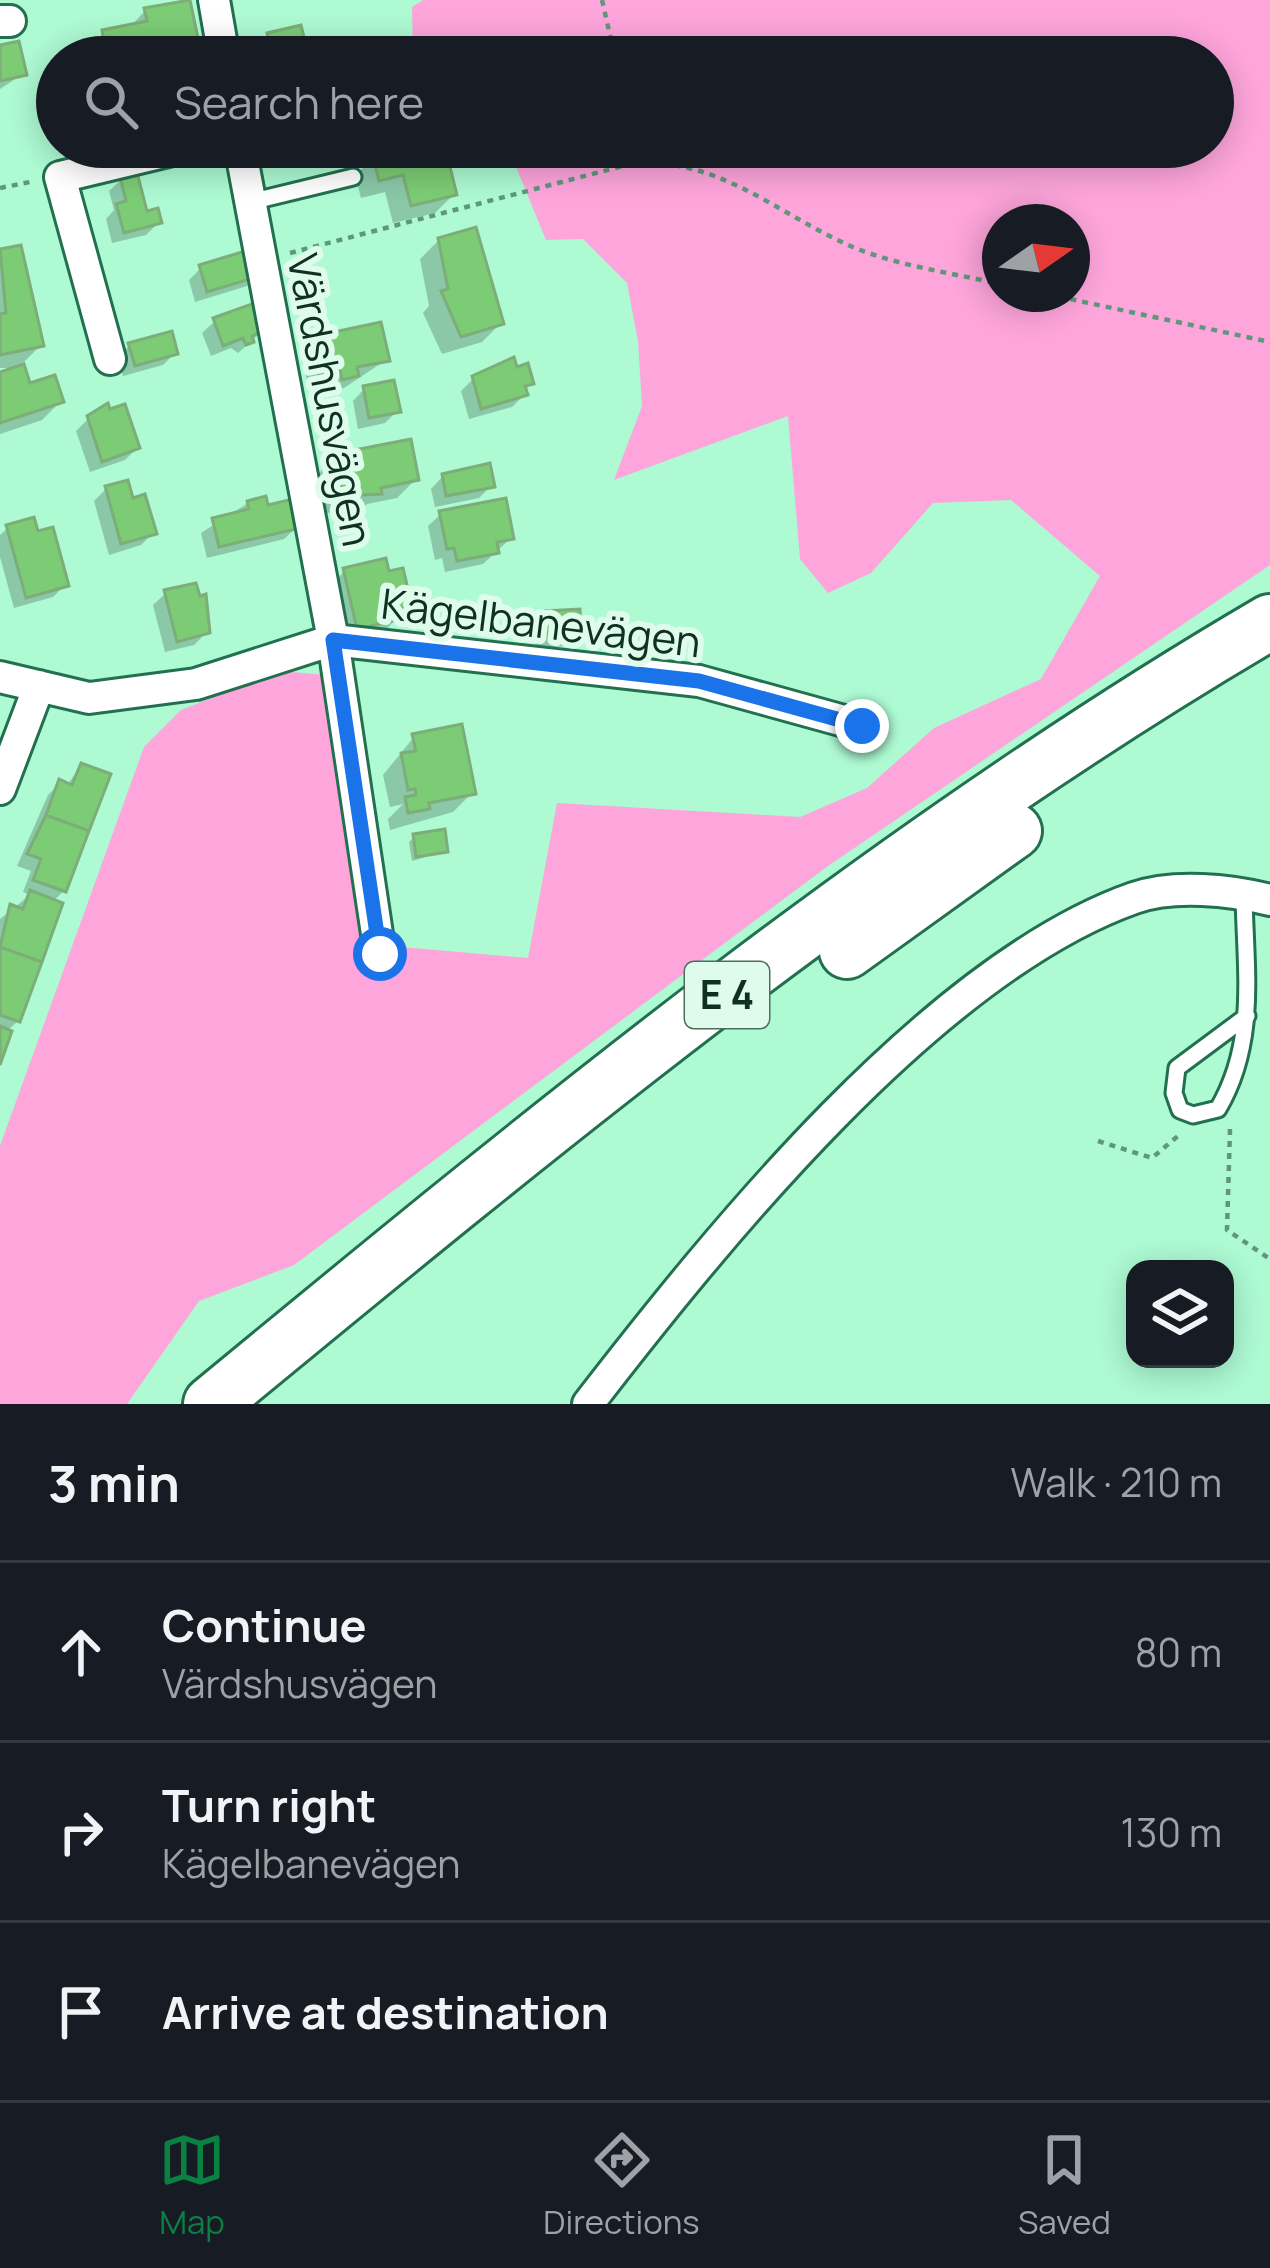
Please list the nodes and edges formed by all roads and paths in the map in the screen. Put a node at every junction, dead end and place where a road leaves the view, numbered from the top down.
1 (214, 0) edge
2 (602, 0) edge
3 (220, 36) edge
4 (610, 36) edge
5 (94, 168) edge
6 (244, 168) edge
7 (621, 168) edge
8 (698, 168) edge
9 (353, 177) dead end
10 (250, 202) junction
11 (261, 260) junction
12 (982, 280) edge
13 (1090, 303) edge
14 (1270, 342) edge
15 (110, 359) dead end
16 (1270, 622) edge
17 (333, 640) junction
18 (1270, 665) edge
19 (0, 677) edge
20 (39, 686) junction
21 (862, 726) dead end
22 (0, 789) edge
23 (1257, 897) edge
24 (380, 954) dead end
25 (1247, 1016) junction
26 (1231, 1088) junction
27 (1193, 1115) junction
28 (1098, 1142) dead end
29 (1270, 1259) edge
30 (211, 1404) edge
31 (269, 1404) edge
32 (588, 1404) edge

1 - 3 street
2 - 4 path
5 - 15 street
6 - 10 street, Värdshusvägen
7 - 11 path
8 - 12 path
9 - 10 lane
10 - 11 street, Värdshusvägen
11 - 17 street, Värdshusvägen
13 - 14 path
16 - 30 highway, E 4
17 - 20 street, Kägelbanevägen
17 - 21 street, Kägelbanevägen
17 - 24 street, Värdshusvägen
18 - 31 highway, E 4
19 - 20 street, Kägelbanevägen
20 - 22 street
23 - 25 lane
23 - 32 street
25 - 26 lane
25 - 27 lane
26 - 27 lane
26 - 29 path
27 - 28 path

